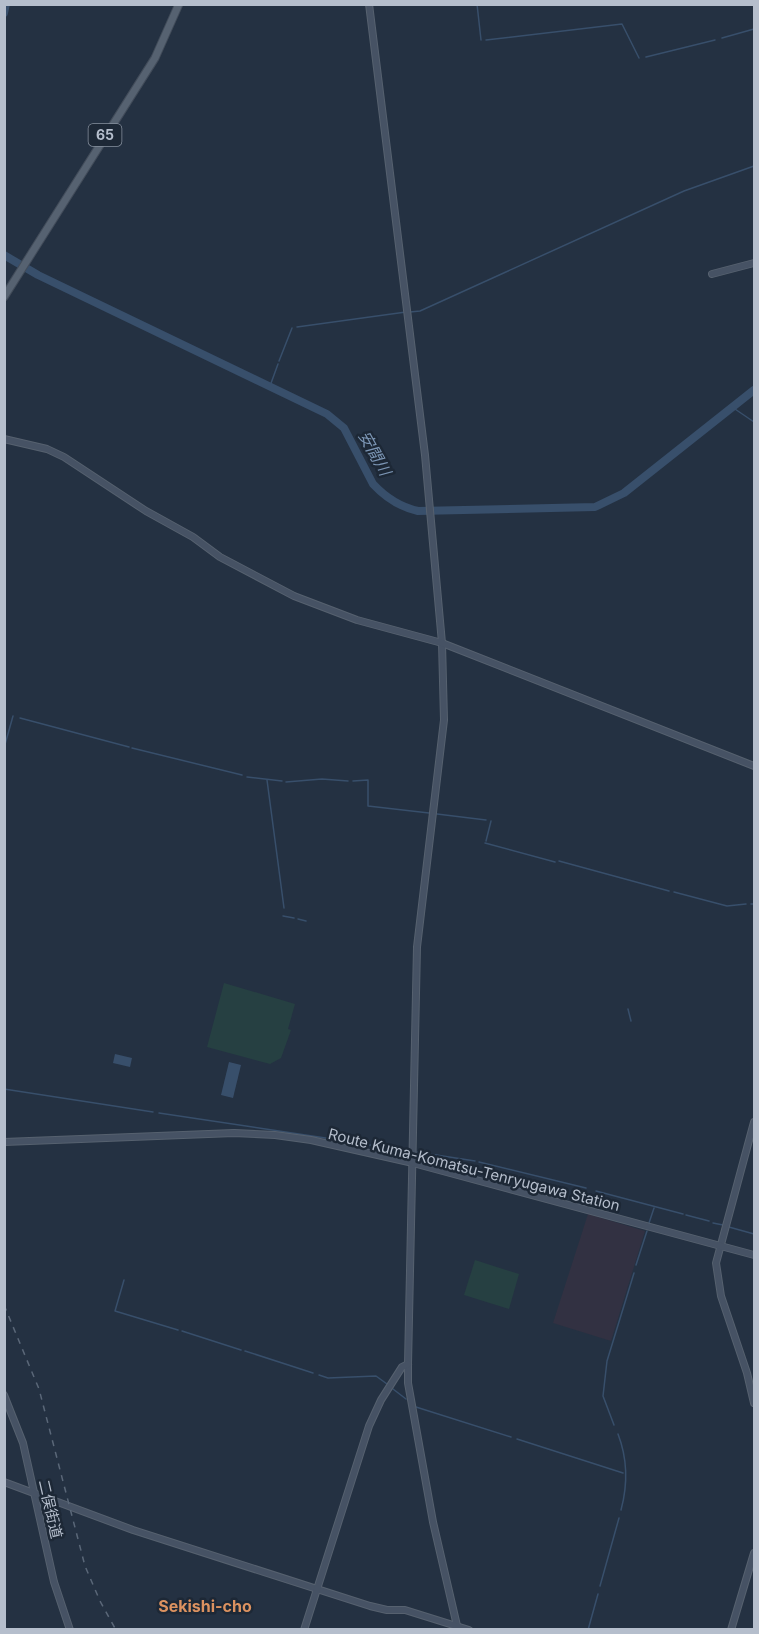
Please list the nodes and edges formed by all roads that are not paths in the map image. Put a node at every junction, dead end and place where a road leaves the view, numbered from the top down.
1 (179, 4) edge
2 (369, 4) edge
3 (754, 263) edge
4 (712, 274) dead end
5 (4, 297) edge
6 (4, 439) edge
7 (442, 643) junction
8 (754, 766) edge
9 (754, 1122) edge
10 (4, 1142) edge
11 (413, 1163) junction
12 (720, 1246) junction
13 (754, 1255) edge
14 (408, 1364) junction
15 (4, 1395) edge
16 (754, 1403) edge
17 (4, 1482) edge
18 (33, 1492) junction
19 (754, 1553) edge
20 (318, 1588) junction
21 (457, 1627) edge
22 (70, 1629) edge
23 (304, 1629) edge
24 (469, 1629) edge
25 (731, 1629) edge

1 - 5 main road, 65
2 - 7 street
3 - 4 street
6 - 7 street
7 - 8 street
7 - 11 street
9 - 12 street
10 - 11 street, Route Kuma-Komatsu-Tenryugawa Station
11 - 12 street, Route Kuma-Komatsu-Tenryugawa Station
11 - 14 street
12 - 13 street, Route Kuma-Komatsu-Tenryugawa Station
12 - 16 street
14 - 20 street
14 - 21 street
15 - 18 street, 二俣街道
17 - 18 street
18 - 20 street
18 - 22 street, 二俣街道
19 - 25 street
20 - 21 street
20 - 23 street
21 - 24 street

